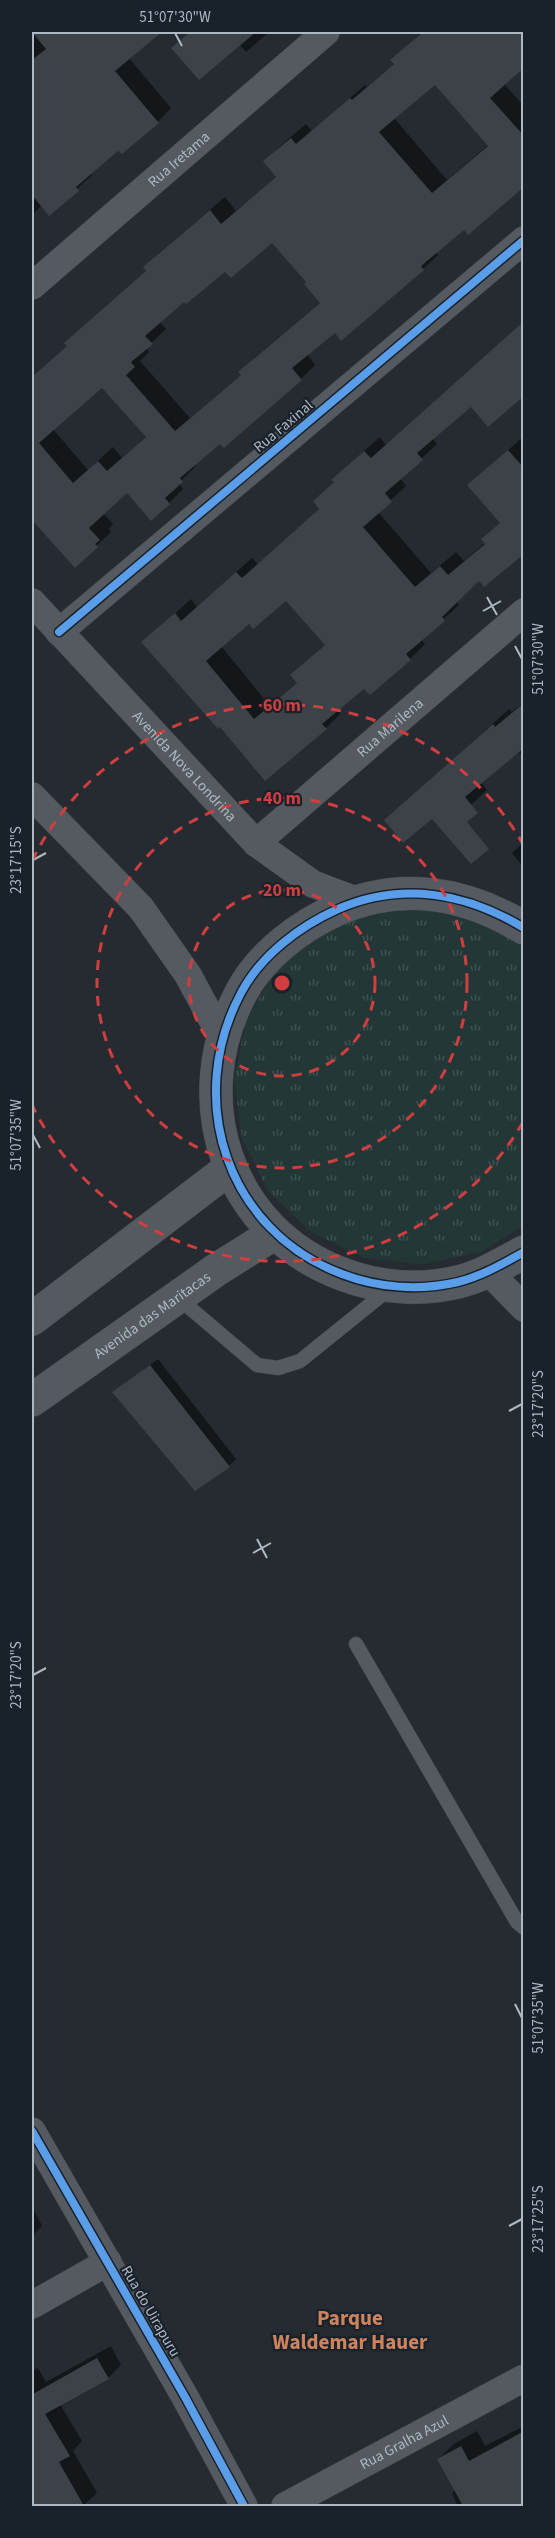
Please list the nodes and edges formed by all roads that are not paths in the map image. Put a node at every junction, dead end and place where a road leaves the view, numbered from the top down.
1 (326, 32) edge
2 (524, 240) edge
3 (32, 286) edge
4 (32, 602) edge
5 (524, 612) edge
6 (59, 632) junction
7 (32, 796) edge
8 (256, 843) junction
9 (358, 901) junction
10 (524, 928) edge
11 (222, 1038) junction
12 (230, 1168) junction
13 (274, 1233) junction
14 (524, 1252) edge
15 (489, 1272) junction
16 (392, 1286) junction
17 (177, 1297) junction
18 (524, 1308) edge
19 (32, 1319) edge
20 (33, 1396) edge
21 (356, 1644) dead end
22 (524, 1928) edge
23 (32, 2131) edge
24 (108, 2262) junction
25 (32, 2305) edge
26 (524, 2378) edge
27 (244, 2506) edge
28 (285, 2506) edge

1 - 3 street, Rua Iretama
2 - 6 street, Rua Faxinal
4 - 6 street, Avenida Nova Londrina
5 - 8 street, Rua Marilena
6 - 8 street, Avenida Nova Londrina
7 - 11 street
8 - 9 street, Avenida Nova Londrina
9 - 10 street
9 - 11 street
11 - 12 street
12 - 13 street
12 - 19 street
13 - 16 street
13 - 17 street, Avenida das Maritacas
14 - 15 street
15 - 16 street
15 - 18 street
16 - 17 lane
17 - 20 street, Avenida das Maritacas
21 - 22 lane
23 - 24 street, Rua do Uirapuru
24 - 25 street
24 - 27 street, Rua do Uirapuru
26 - 28 street, Rua Gralha Azul

